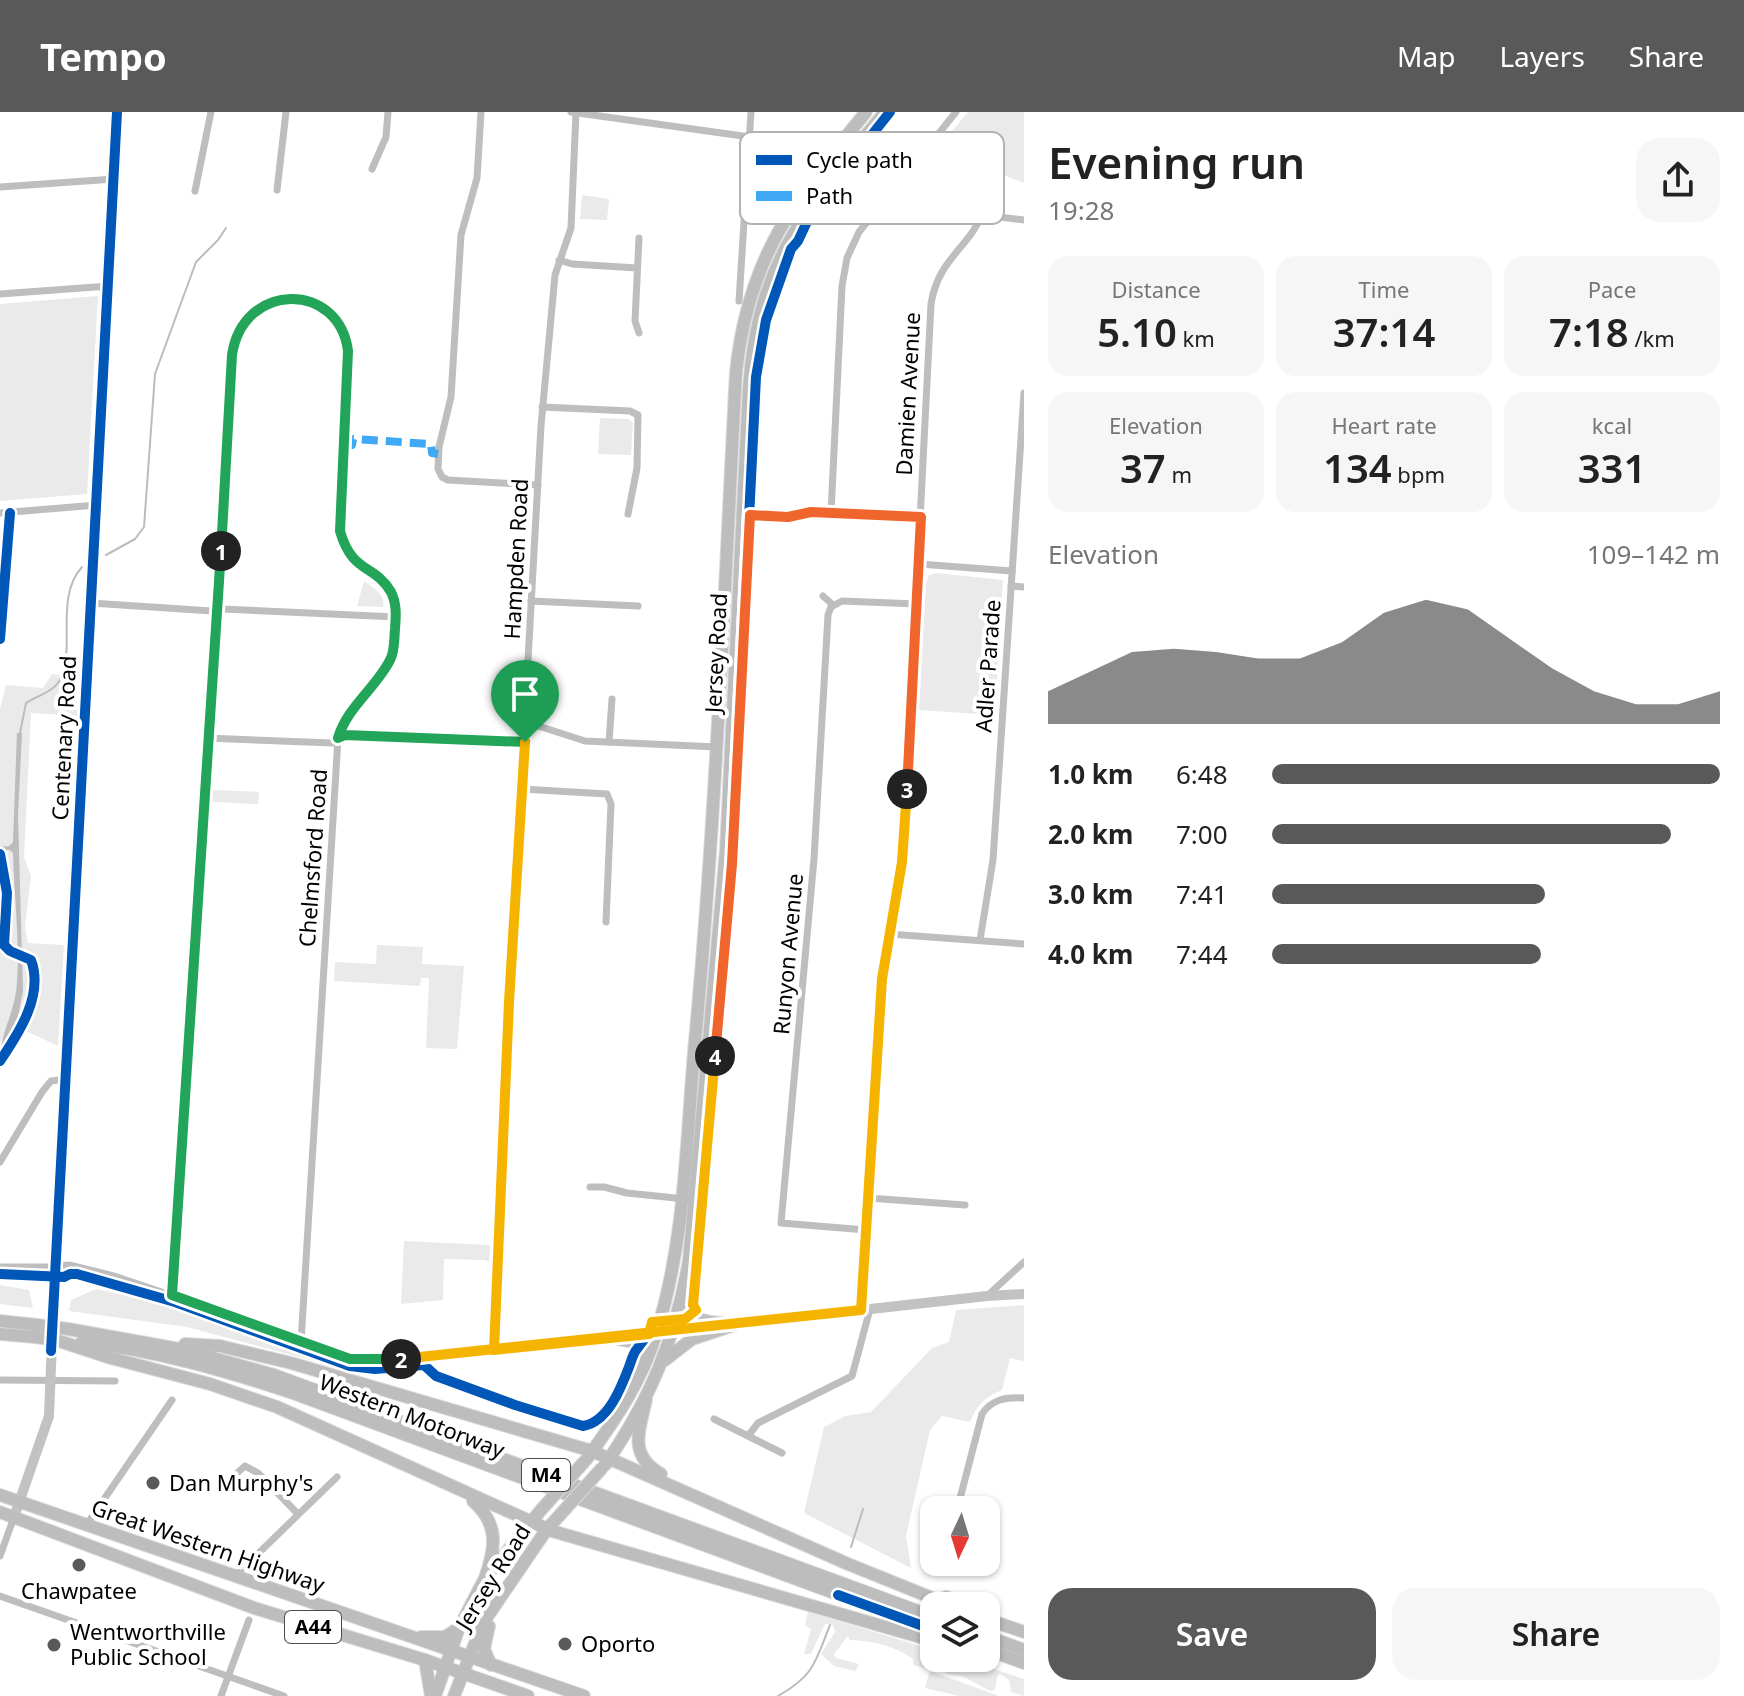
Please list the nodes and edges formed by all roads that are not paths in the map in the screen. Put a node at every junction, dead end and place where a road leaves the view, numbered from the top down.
1 (117, 112) edge
2 (211, 112) edge
3 (286, 112) edge
4 (388, 112) edge
5 (481, 112) edge
6 (575, 112) edge
7 (751, 112) edge
8 (866, 112) edge
9 (885, 112) edge
10 (956, 112) edge
11 (750, 132) edge
12 (850, 132) edge
13 (869, 132) edge
14 (940, 132) edge
15 (740, 136) edge
16 (372, 169) dead end
17 (114, 179) junction
18 (0, 187) edge
19 (277, 190) dead end
20 (195, 191) dead end
21 (1004, 218) edge
22 (1024, 220) edge
23 (744, 224) edge
24 (781, 224) edge
25 (799, 224) edge
26 (865, 224) edge
27 (977, 224) edge
28 (639, 238) dead end
29 (555, 245) dead end
30 (563, 251) junction
31 (559, 260) junction
32 (637, 268) junction
33 (109, 286) junction
34 (0, 294) edge
35 (739, 301) dead end
36 (639, 333) dead end
37 (1024, 393) edge
38 (542, 407) junction
39 (644, 408) dead end
40 (637, 414) junction
41 (538, 485) junction
42 (97, 505) junction
43 (0, 513) edge
44 (10, 513) junction
45 (831, 513) junction
46 (628, 514) dead end
47 (729, 514) junction
48 (743, 515) junction
49 (921, 517) junction
50 (919, 564) junction
51 (1012, 571) junction
52 (1011, 586) junction
53 (1024, 587) edge
54 (823, 596) dead end
55 (531, 601) junction
56 (91, 603) junction
57 (917, 604) junction
58 (833, 605) junction
59 (638, 606) dead end
60 (217, 610) junction
61 (396, 617) junction
62 (1, 622) edge
63 (0, 639) edge
64 (612, 699) dead end
65 (526, 722) junction
66 (206, 738) junction
67 (338, 738) junction
68 (525, 742) junction
69 (609, 742) junction
70 (718, 747) junction
71 (522, 789) junction
72 (606, 922) dead end
73 (889, 934) junction
74 (980, 940) junction
75 (1024, 944) edge
76 (66, 1079) junction
77 (0, 1162) edge
78 (590, 1187) dead end
79 (868, 1198) junction
80 (681, 1199) junction
81 (695, 1200) junction
82 (965, 1205) dead end
83 (866, 1230) junction
84 (1024, 1262) edge
85 (0, 1267) edge
86 (55, 1267) junction
87 (683, 1293) junction
88 (1024, 1294) edge
89 (172, 1295) junction
90 (987, 1296) junction
91 (865, 1310) junction
92 (0, 1321) edge
93 (740, 1323) junction
94 (36, 1331) junction
95 (672, 1331) junction
96 (657, 1333) junction
97 (0, 1334) edge
98 (65, 1338) junction
99 (612, 1338) junction
100 (301, 1342) junction
101 (154, 1343) junction
102 (494, 1350) junction
103 (647, 1359) junction
104 (662, 1363) junction
105 (0, 1380) edge
106 (50, 1380) junction
107 (115, 1381) dead end
108 (1024, 1398) edge
109 (172, 1400) dead end
110 (646, 1400) junction
111 (714, 1419) dead end
112 (748, 1436) junction
113 (782, 1453) dead end
114 (588, 1457) junction
115 (606, 1463) junction
116 (236, 1474) dead end
117 (337, 1477) dead end
118 (442, 1482) junction
119 (0, 1495) edge
120 (960, 1496) edge
121 (21, 1502) junction
122 (0, 1512) edge
123 (298, 1514) junction
124 (14, 1517) junction
125 (531, 1522) junction
126 (87, 1524) junction
127 (547, 1529) junction
128 (0, 1556) edge
129 (234, 1578) junction
130 (485, 1578) junction
131 (932, 1592) edge
132 (920, 1593) edge
133 (0, 1596) edge
134 (496, 1603) junction
135 (920, 1612) edge
136 (249, 1620) dead end
137 (1000, 1623) edge
138 (920, 1625) edge
139 (459, 1628) junction
140 (1024, 1632) edge
141 (407, 1636) junction
142 (920, 1637) edge
143 (1000, 1641) edge
144 (1024, 1650) edge
145 (451, 1651) junction
146 (1000, 1654) edge
147 (468, 1657) junction
148 (425, 1660) junction
149 (1024, 1663) edge
150 (491, 1665) junction
151 (445, 1667) junction
152 (463, 1673) junction
153 (228, 1677) junction
154 (522, 1694) edge
155 (454, 1695) edge
156 (221, 1696) edge
157 (284, 1696) edge
158 (433, 1696) edge
159 (584, 1696) edge

1 - 17 main road, Centenary Road
2 - 20 street
3 - 19 street
4 - 16 street
5 - 41 street
6 - 15 street
6 - 30 street, Hampden Road
7 - 11 street
8 - 12 highway, Jersey Road
9 - 13 highway, Jersey Road
10 - 14 street
17 - 18 street
17 - 33 main road, Centenary Road
21 - 22 street
23 - 35 street
24 - 47 highway, Jersey Road
25 - 48 highway, Jersey Road
26 - 45 street
27 - 49 street, Damien Avenue
28 - 32 street
29 - 30 street
30 - 31 street, Hampden Road
31 - 32 street
31 - 38 street, Hampden Road
32 - 36 street
33 - 34 street
33 - 42 main road, Centenary Road
37 - 51 street, Adler Parade
38 - 40 street
38 - 41 street, Hampden Road
39 - 40 street
40 - 46 street
41 - 55 street, Hampden Road
42 - 44 street
42 - 56 main road, Centenary Road
43 - 44 street
44 - 62 street
45 - 48 street
45 - 49 street
47 - 48 street
47 - 70 highway, Jersey Road
48 - 81 highway, Jersey Road
49 - 50 street, Damien Avenue
50 - 51 street
50 - 57 street, Damien Avenue
51 - 52 street, Adler Parade
52 - 53 street
52 - 74 street, Adler Parade
54 - 58 street
55 - 59 street
55 - 65 street, Hampden Road
56 - 60 street
56 - 76 main road, Centenary Road
57 - 58 street
57 - 73 street, Damien Avenue
58 - 83 street, Runyon Avenue
60 - 61 street
60 - 61 street, Chelmsford Road
60 - 66 street
61 - 67 street, Chelmsford Road
62 - 63 street
64 - 69 street
65 - 68 street, Hampden Road
65 - 69 street
66 - 67 street
66 - 89 street
67 - 68 street
67 - 100 street, Chelmsford Road
68 - 71 street, Hampden Road
69 - 70 street
70 - 80 highway, Jersey Road
71 - 72 street
71 - 102 street, Hampden Road
73 - 74 street
73 - 79 street, Damien Avenue
74 - 75 street
76 - 77 street
76 - 86 main road, Centenary Road
78 - 80 street
79 - 82 street
79 - 83 street, Damien Avenue
80 - 81 street
80 - 96 highway, Jersey Road
81 - 87 highway, Jersey Road
83 - 91 street, Damien Avenue
84 - 90 street
85 - 86 street
86 - 89 street
86 - 106 main road, Centenary Road
87 - 93 highway
87 - 95 highway, Jersey Road
88 - 90 main road
89 - 100 street
90 - 91 main road
91 - 93 main road
91 - 112 street, Damien Avenue
92 - 94 highway, Western Motorway / M4
93 - 95 main road
93 - 104 highway
94 - 97 highway, Western Motorway / M4
94 - 98 highway, Western Motorway / M4, bridge
95 - 96 main road
95 - 104 highway, Jersey Road
96 - 99 street
96 - 103 highway, Jersey Road
98 - 101 highway, Western Motorway / M4
98 - 118 highway
98 - 138 highway, Western Motorway / M4
99 - 102 street
99 - 103 highway
100 - 102 street
101 - 114 highway
101 - 135 highway, Western Motorway / M4
103 - 114 highway, Jersey Road
104 - 110 highway, Jersey Road
105 - 106 street
106 - 107 street
106 - 121 main road, Centenary Road
108 - 120 street
109 - 126 street
110 - 115 highway, Jersey Road
110 - 131 highway
111 - 112 street
112 - 113 street
114 - 115 highway
114 - 125 highway, Jersey Road, bridge
115 - 127 highway, Jersey Road, bridge
115 - 132 highway
116 - 123 street
117 - 123 street
118 - 125 highway
118 - 130 highway
119 - 121 highway, Great Western Highway / A44
121 - 124 main road, Centenary Road
121 - 126 highway, Great Western Highway / A44
122 - 124 highway, Great Western Highway / A44
123 - 129 street
124 - 128 street
124 - 148 highway, Great Western Highway / A44
125 - 127 highway
125 - 130 highway, Jersey Road
126 - 129 highway, Great Western Highway / A44
127 - 134 highway, Jersey Road
127 - 142 highway
129 - 141 highway, Great Western Highway / A44
130 - 139 highway, Jersey Road
133 - 153 street
134 - 147 highway, Jersey Road
134 - 150 highway
136 - 153 street
137 - 140 highway
139 - 141 highway
139 - 145 highway, Jersey Road
141 - 145 highway, Great Western Highway / A44
143 - 144 highway
145 - 147 highway, Great Western Highway / A44
145 - 151 highway, Jersey Road
146 - 149 highway
147 - 150 highway, Great Western Highway / A44
147 - 152 highway, Jersey Road
148 - 151 highway, Great Western Highway / A44
148 - 158 highway
150 - 159 highway, Great Western Highway / A44
151 - 152 highway, Great Western Highway / A44
151 - 158 highway, Jersey Road
152 - 154 highway, Great Western Highway / A44
152 - 155 highway, Jersey Road
153 - 156 street
153 - 157 street
154 - 155 highway

